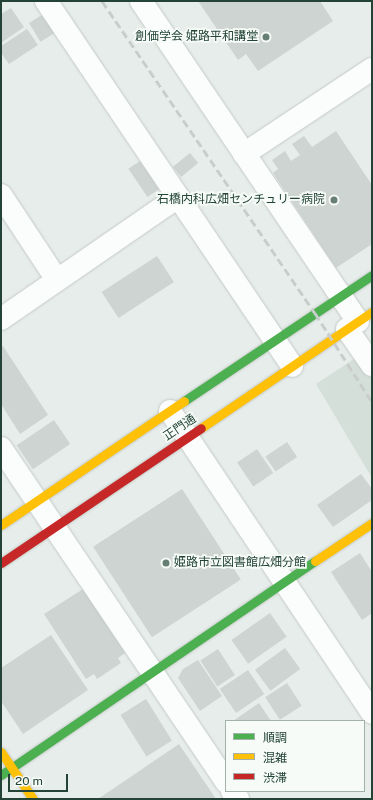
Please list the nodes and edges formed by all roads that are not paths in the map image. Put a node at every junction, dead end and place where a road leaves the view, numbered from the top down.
1 (46, 1) edge
2 (141, 1) edge
3 (372, 69) edge
4 (244, 154) junction
5 (1, 195) edge
6 (178, 197) junction
7 (372, 275) edge
8 (58, 280) junction
9 (340, 296) junction
10 (1, 319) edge
11 (359, 321) edge
12 (275, 340) junction
13 (372, 365) edge
14 (292, 366) junction
15 (170, 411) junction
16 (187, 437) junction
17 (1, 448) edge
18 (37, 501) junction
19 (372, 523) edge
20 (1, 525) edge
21 (54, 527) junction
22 (1, 563) edge
23 (286, 583) junction
24 (152, 673) junction
25 (372, 713) edge
26 (1, 752) edge
27 (12, 768) junction
28 (1, 775) edge
29 (225, 781) edge
30 (33, 799) edge

1 - 6 street
2 - 4 street
3 - 4 street
4 - 9 street
5 - 8 street
6 - 8 street
6 - 12 street
7 - 9 street, 正門通
8 - 10 street
9 - 11 street
9 - 12 street, 正門通
11 - 13 street
11 - 14 street, 正門通
12 - 14 street
12 - 15 street, 正門通
14 - 16 street, 正門通
15 - 16 street
15 - 18 street, 正門通
16 - 21 street, 正門通
16 - 23 street
17 - 18 street
18 - 20 street, 正門通
18 - 21 street
19 - 23 street
21 - 22 street, 正門通
21 - 24 street
23 - 24 street
23 - 25 street
24 - 27 street
24 - 29 street
26 - 27 street
27 - 28 street
27 - 30 street

